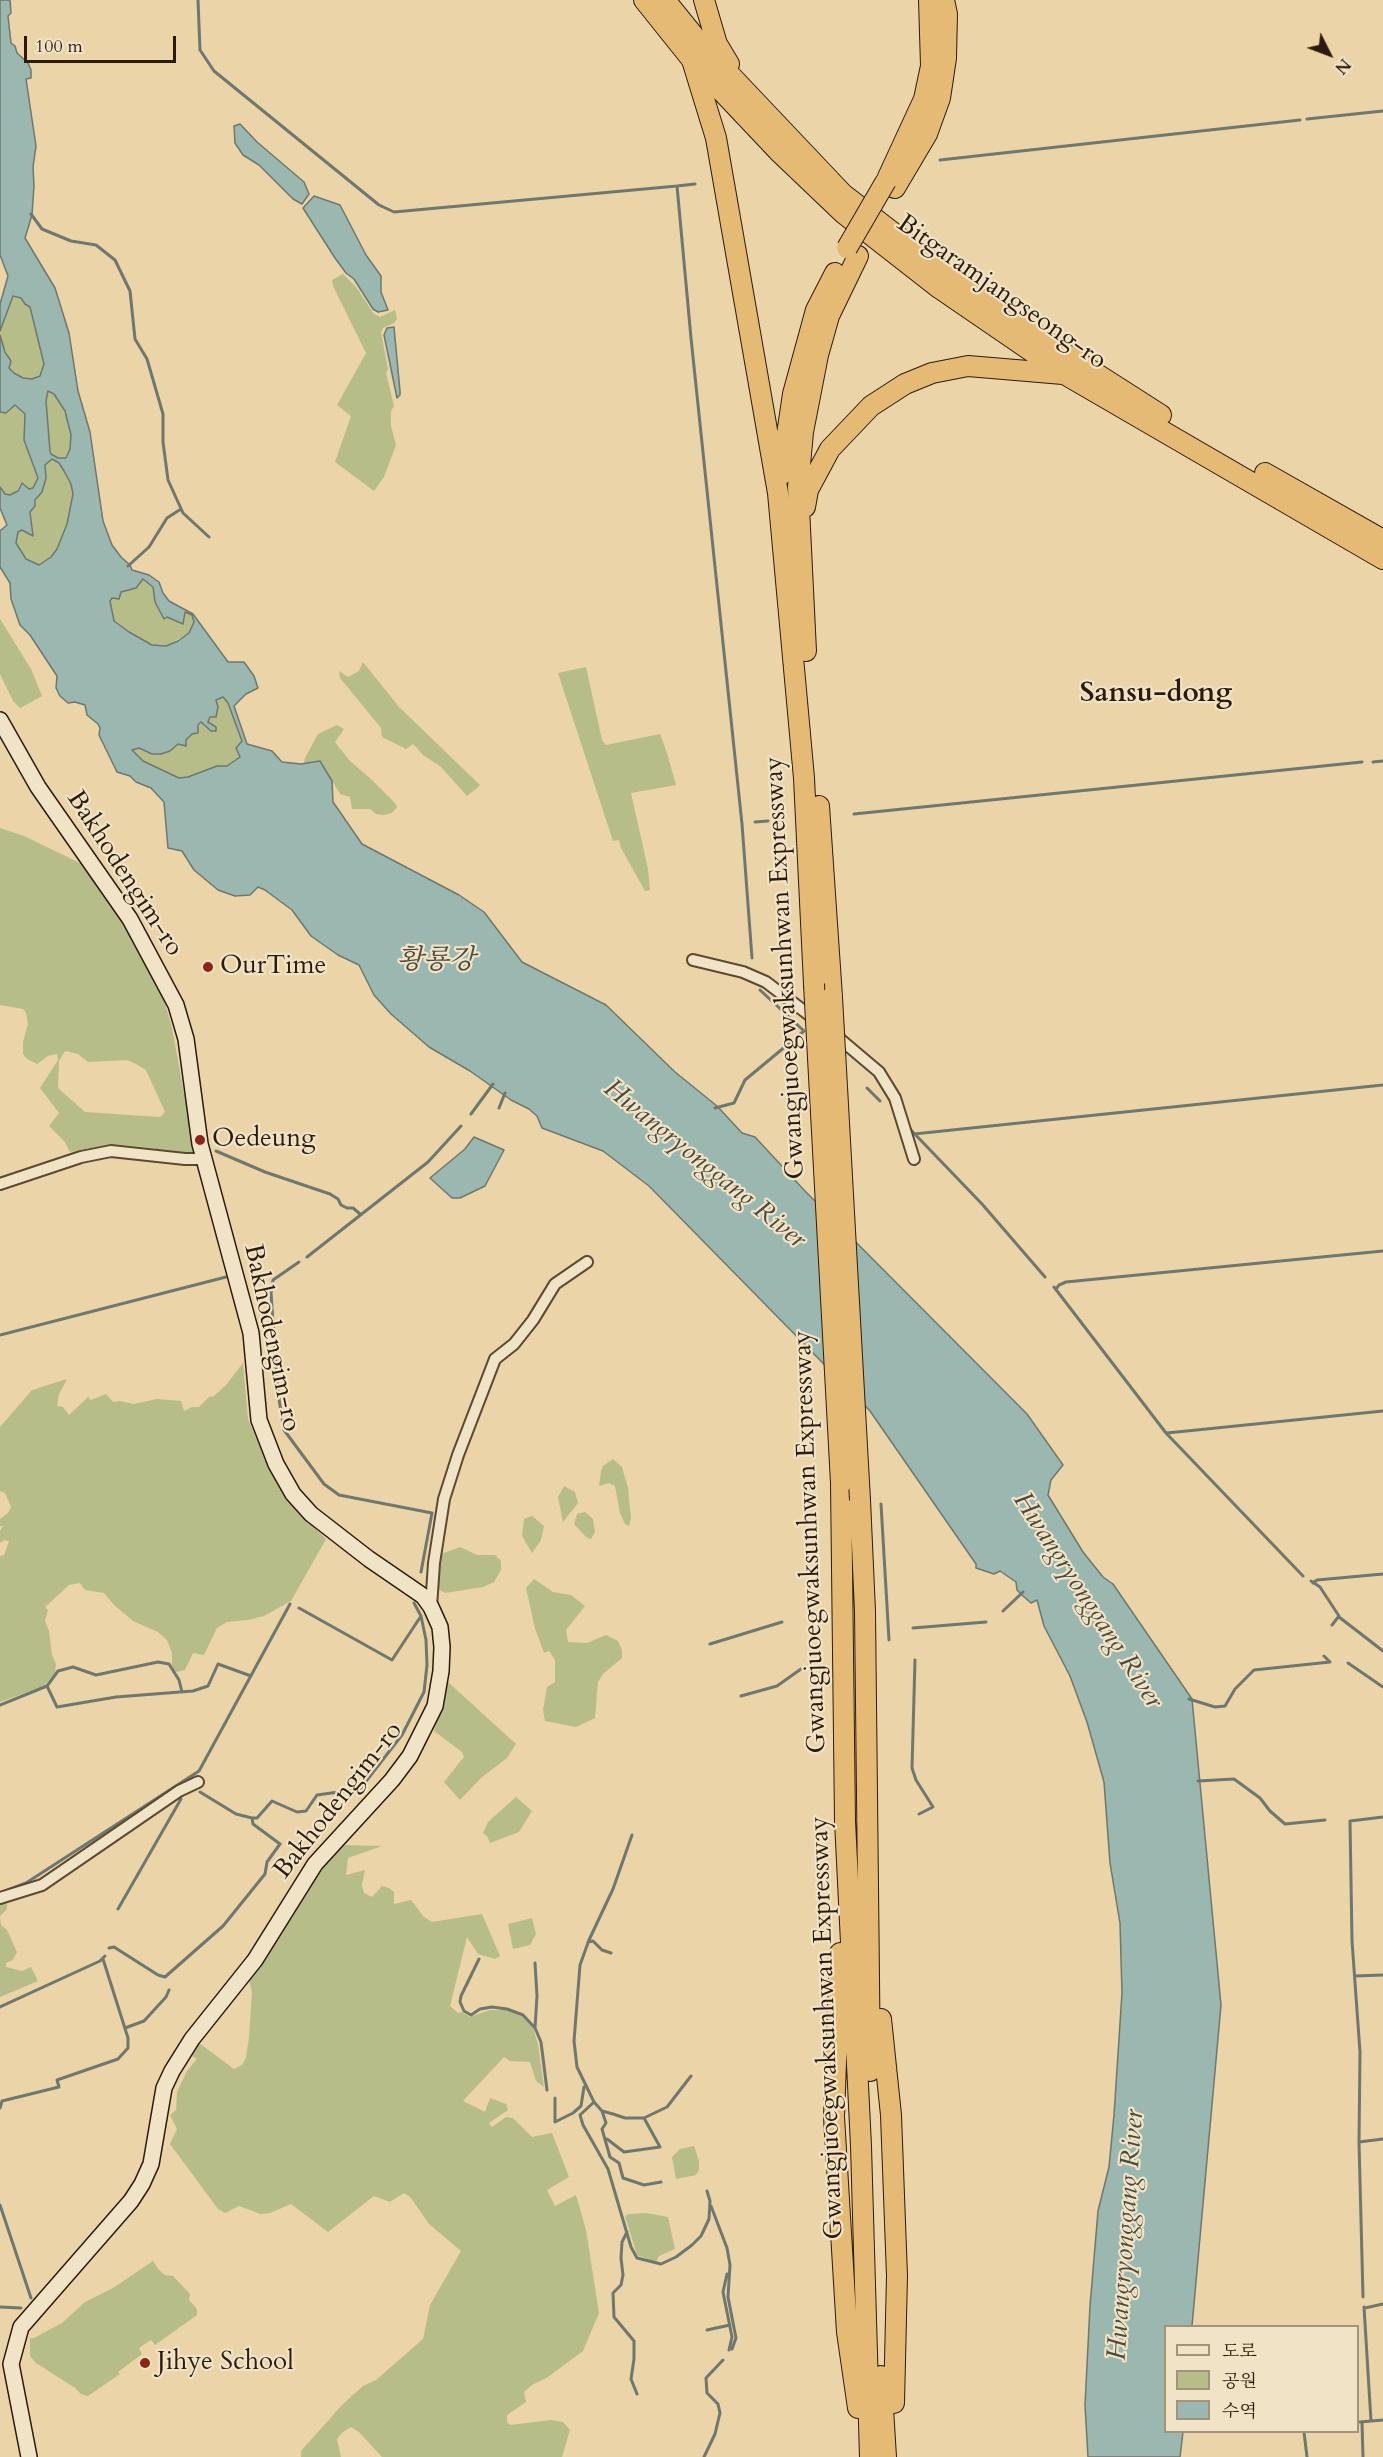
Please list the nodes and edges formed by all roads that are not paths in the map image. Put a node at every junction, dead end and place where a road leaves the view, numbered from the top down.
1 (644, 0) edge
2 (665, 0) edge
3 (704, 0) edge
4 (929, 0) edge
5 (944, 0) edge
6 (692, 60) junction
7 (776, 126) junction
8 (890, 184) junction
9 (853, 252) junction
10 (1066, 375) junction
11 (778, 493) junction
12 (1383, 540) edge
13 (800, 542) junction
14 (1383, 559) edge
15 (797, 627) junction
16 (0, 720) edge
17 (811, 778) junction
18 (693, 960) dead end
19 (914, 1158) dead end
20 (205, 1159) junction
21 (0, 1184) edge
22 (587, 1262) dead end
23 (431, 1607) junction
24 (198, 1782) dead end
25 (845, 1821) junction
26 (868, 1897) junction
27 (0, 1898) edge
28 (29, 2457) edge
29 (865, 2457) edge
30 (870, 2457) edge
31 (886, 2457) edge
32 (892, 2457) edge

1 - 6 highway, Bitgaramjangseong-ro
2 - 7 highway, Bitgaramjangseong-ro
3 - 7 highway
4 - 8 highway
5 - 8 highway
6 - 10 highway, Bitgaramjangseong-ro
6 - 11 highway
7 - 12 highway, Bitgaramjangseong-ro
8 - 9 highway
9 - 11 highway
9 - 13 highway
10 - 13 highway
10 - 14 highway, Bitgaramjangseong-ro
11 - 15 highway
13 - 15 highway
15 - 17 highway, Gwangjuoegwaksunhwan Expressway
15 - 17 highway, Gwangjuoegwaksunhwan Expressway
16 - 20 street, Bakhodengim-ro
17 - 25 highway, Gwangjuoegwaksunhwan Expressway, bridge
17 - 26 highway, Gwangjuoegwaksunhwan Expressway, bridge
18 - 19 street
20 - 21 street
20 - 23 street, Bakhodengim-ro
22 - 23 street
23 - 28 street, Bakhodengim-ro
24 - 27 street
25 - 29 highway
25 - 30 highway, Gwangjuoegwaksunhwan Expressway
26 - 31 highway, Gwangjuoegwaksunhwan Expressway
26 - 32 highway

